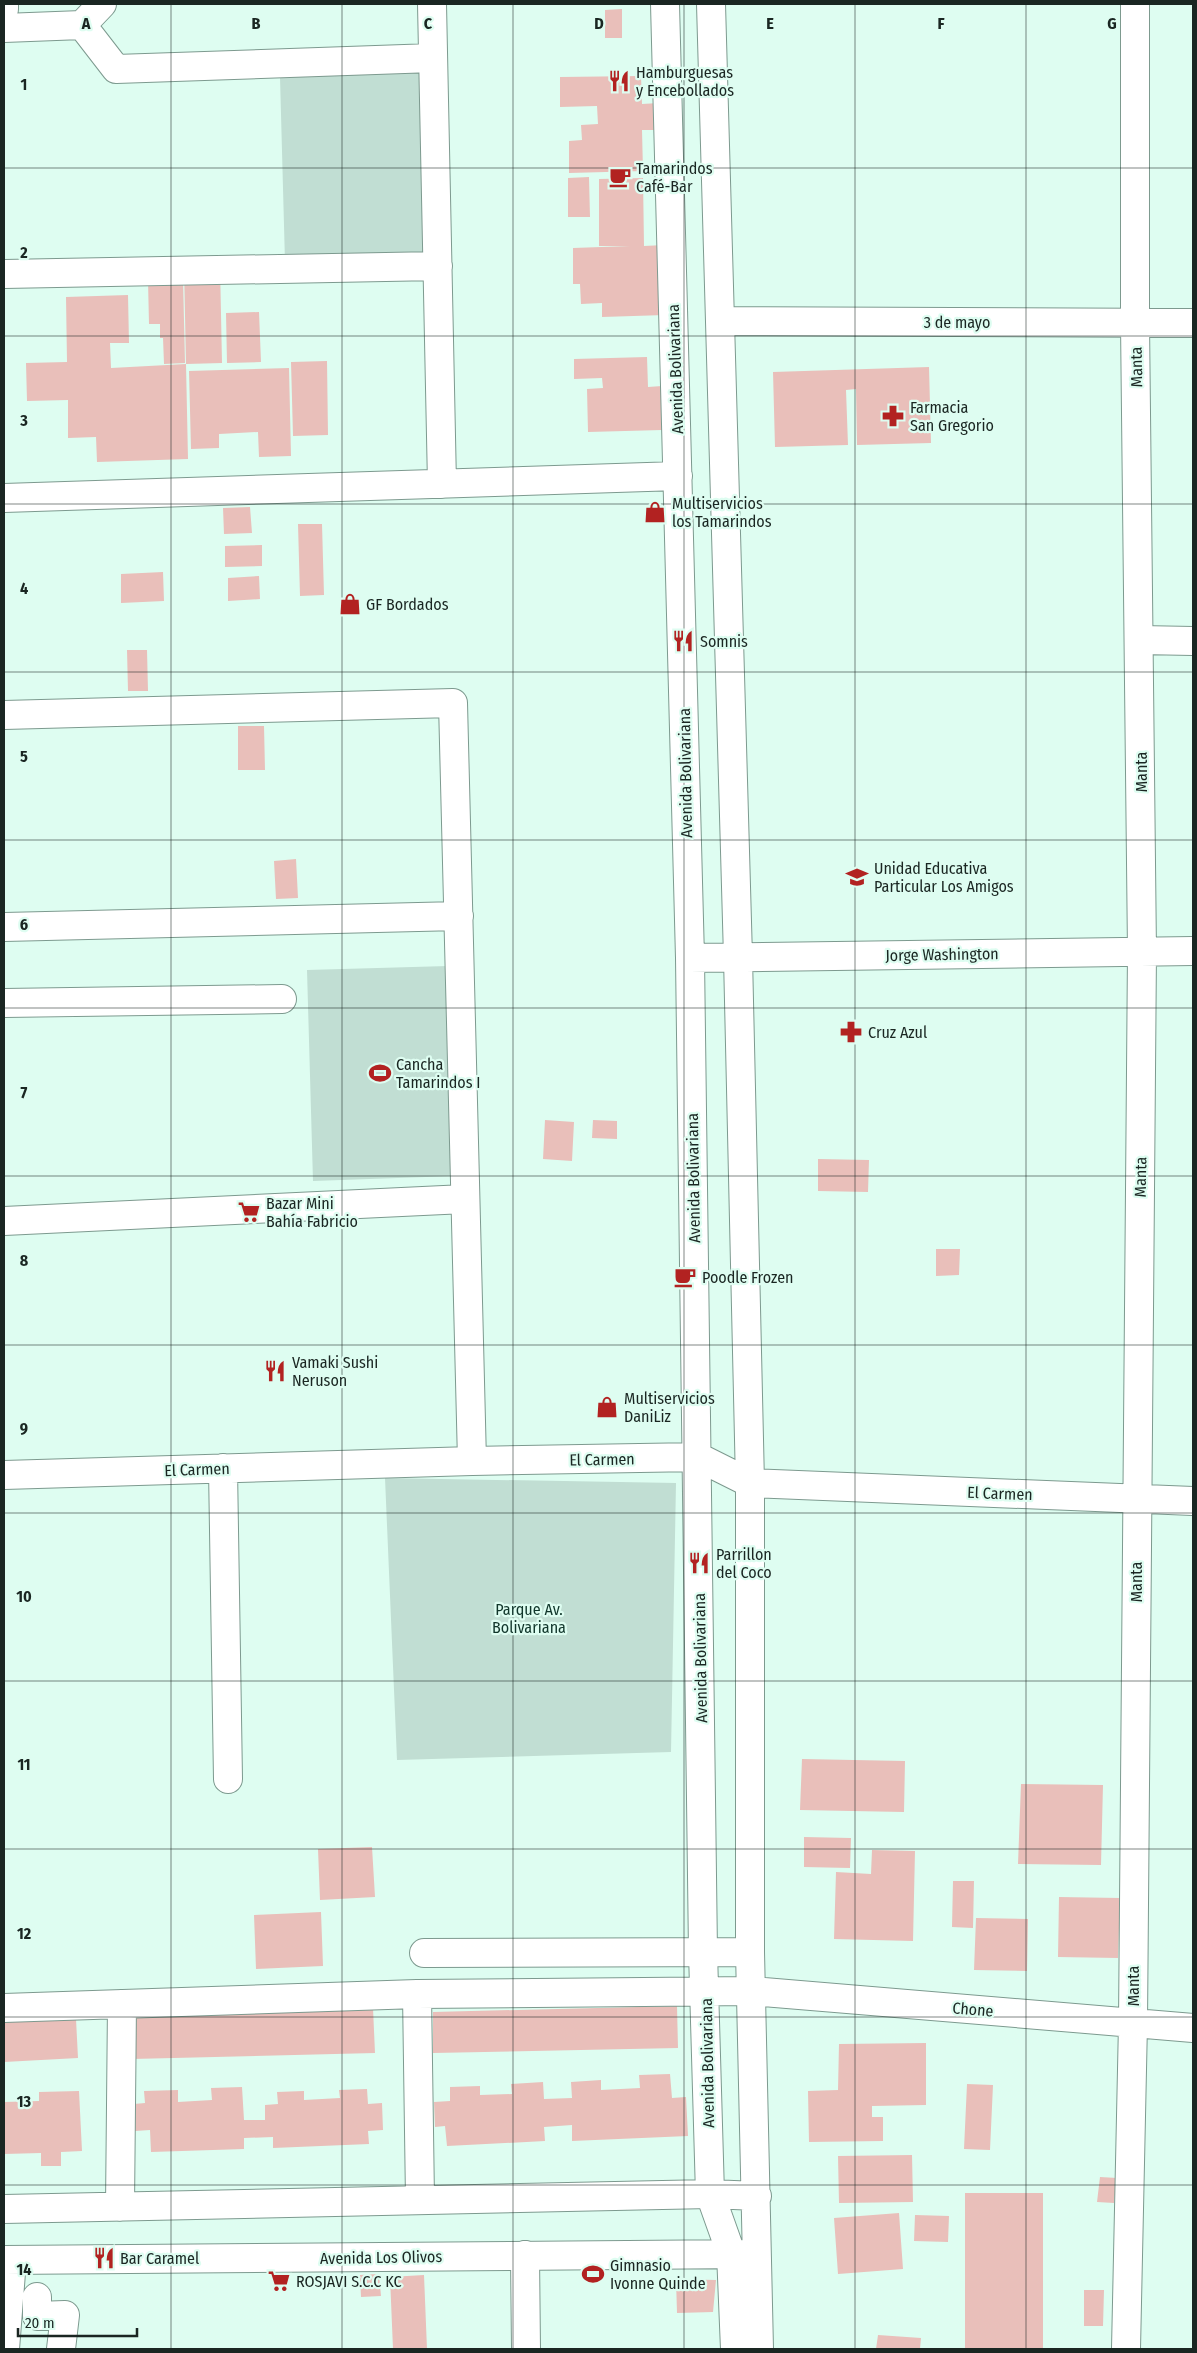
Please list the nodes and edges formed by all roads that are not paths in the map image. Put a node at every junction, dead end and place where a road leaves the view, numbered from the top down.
1 (4, 4) edge
2 (102, 4) edge
3 (432, 4) edge
4 (665, 4) edge
5 (711, 4) edge
6 (1135, 4) edge
7 (4, 9) edge
8 (82, 25) junction
9 (4, 28) edge
10 (433, 58) junction
11 (438, 266) junction
12 (4, 274) edge
13 (720, 321) junction
14 (1135, 323) junction
15 (1193, 323) edge
16 (678, 476) junction
17 (442, 484) junction
18 (4, 498) edge
19 (1140, 640) junction
20 (1193, 641) edge
21 (4, 714) edge
22 (459, 916) junction
23 (4, 927) edge
24 (1193, 951) edge
25 (1142, 952) junction
26 (738, 957) junction
27 (690, 958) junction
28 (282, 999) dead end
29 (4, 1003) edge
30 (466, 1199) junction
31 (4, 1220) edge
32 (698, 1457) junction
33 (472, 1461) junction
34 (223, 1468) junction
35 (4, 1475) edge
36 (750, 1483) junction
37 (1137, 1498) junction
38 (1193, 1501) edge
39 (228, 1779) dead end
40 (703, 1952) junction
41 (750, 1952) junction
42 (424, 1953) dead end
43 (752, 1991) junction
44 (706, 1992) junction
45 (417, 1994) junction
46 (122, 2004) junction
47 (4, 2008) edge
48 (1133, 2023) junction
49 (1193, 2028) edge
50 (710, 2194) junction
51 (757, 2196) junction
52 (420, 2200) junction
53 (120, 2207) junction
54 (4, 2209) edge
55 (744, 2254) junction
56 (525, 2255) junction
57 (8, 2260) edge
58 (37, 2297) dead end
59 (5, 2349) edge
60 (61, 2349) edge
61 (526, 2349) edge
62 (735, 2349) edge
63 (759, 2349) edge
64 (1126, 2349) edge

1 - 7 street
2 - 8 street
3 - 10 street
4 - 16 street, Avenida Bolivariana
5 - 13 street, Avenida Bolivariana
6 - 14 street, Manta
8 - 9 street
8 - 10 street
10 - 11 street
11 - 12 street
11 - 17 street
13 - 14 street, 3 de mayo
13 - 26 street, Avenida Bolivariana
14 - 15 street, 3 de mayo
14 - 19 street, Manta
16 - 17 street
16 - 27 street, Avenida Bolivariana
17 - 18 street
19 - 20 street
19 - 25 street, Manta
21 - 22 street
22 - 23 street
22 - 30 street
24 - 25 street, Jorge Washington
25 - 26 street, Jorge Washington
25 - 37 street, Manta
26 - 27 street, Jorge Washington
26 - 36 street, Avenida Bolivariana
27 - 32 street, Avenida Bolivariana
28 - 29 street
30 - 31 street
30 - 33 street
32 - 33 street, El Carmen
32 - 36 street, El Carmen
32 - 40 street, Avenida Bolivariana
33 - 34 street, El Carmen
34 - 35 street, El Carmen
34 - 39 street
36 - 37 street, El Carmen
36 - 41 street, Avenida Bolivariana
37 - 38 street, El Carmen
37 - 48 street, Manta
40 - 41 street
40 - 42 street
40 - 44 street, Avenida Bolivariana
41 - 43 street, Avenida Bolivariana
43 - 44 street, Chone
43 - 48 street, Chone
43 - 51 street, Avenida Bolivariana
44 - 45 street, Chone
44 - 50 street, Avenida Bolivariana
45 - 46 street, Chone
45 - 52 street
46 - 47 street, Chone
46 - 53 street
48 - 49 street, Chone
48 - 64 street, Manta
50 - 51 street
50 - 52 street
50 - 55 street, Avenida Bolivariana
51 - 55 street, Avenida Bolivariana
52 - 53 street
53 - 54 street
55 - 56 street, Avenida Los Olivos
55 - 62 street, Avenida Bolivariana
55 - 63 street, Avenida Bolivariana
56 - 57 street, Avenida Los Olivos
56 - 61 street
57 - 59 street
58 - 60 street

